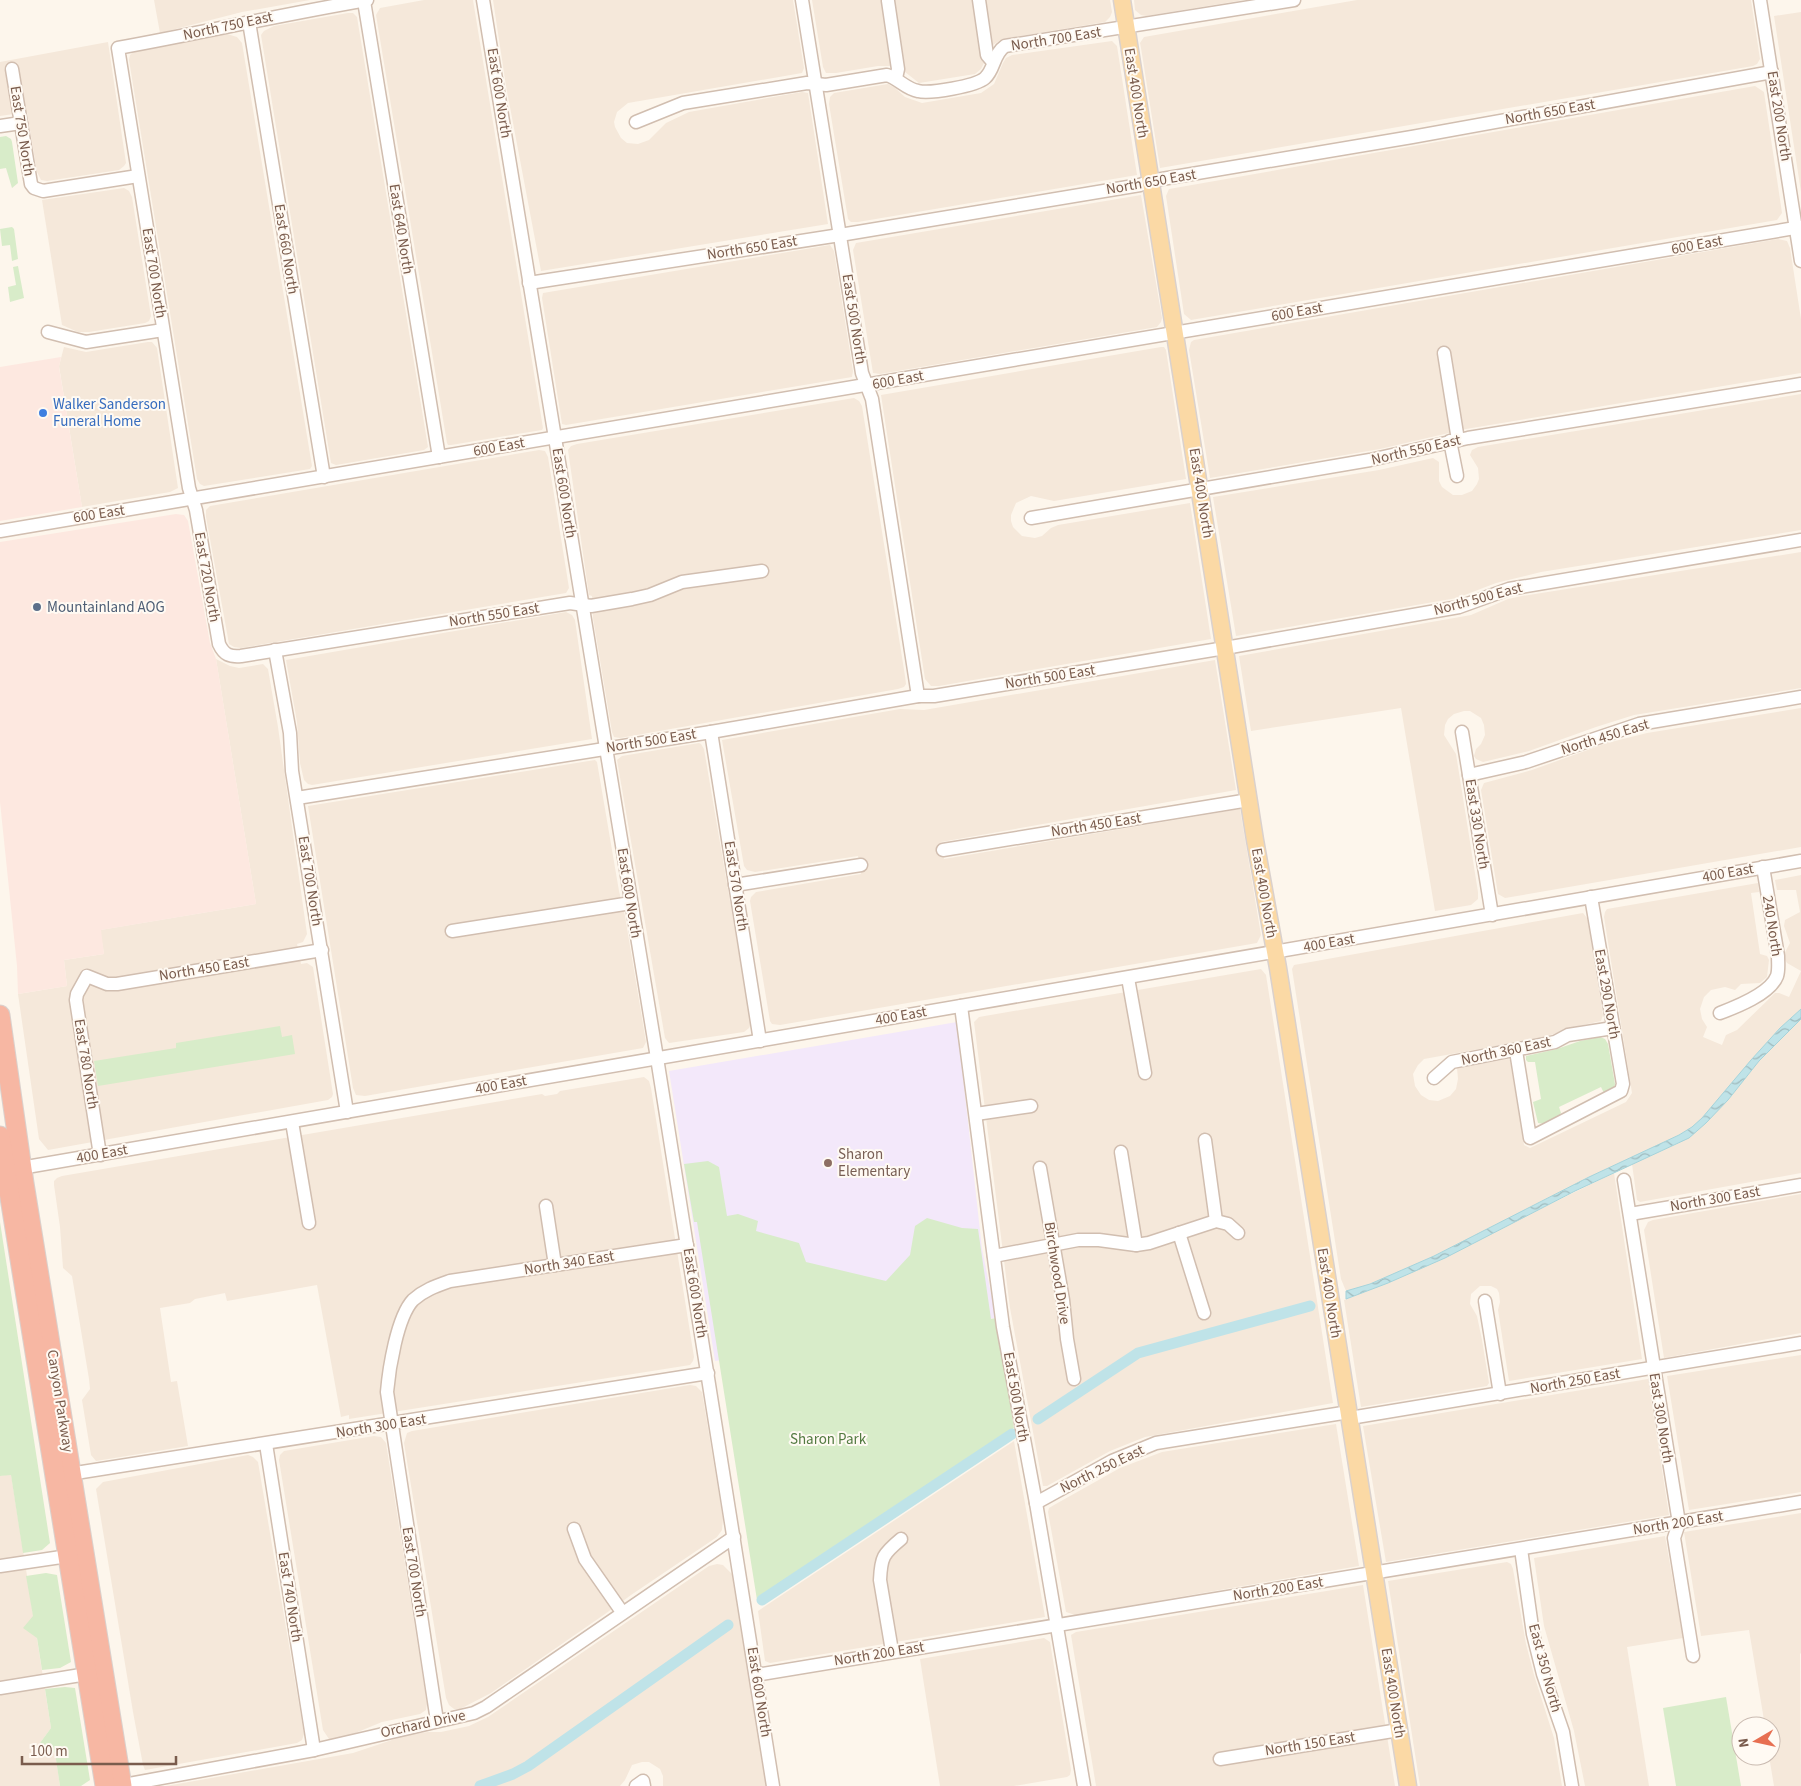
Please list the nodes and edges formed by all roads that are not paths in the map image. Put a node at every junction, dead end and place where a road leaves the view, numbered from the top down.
1 (365, 0) edge
2 (483, 0) edge
3 (802, 0) edge
4 (979, 0) edge
5 (1122, 0) edge
6 (1294, 0) edge
7 (1760, 0) edge
8 (888, 1) edge
9 (249, 22) junction
10 (1126, 27) junction
11 (118, 48) joint
12 (994, 62) junction
13 (12, 69) dead end
14 (1772, 72) junction
15 (896, 78) junction
16 (816, 84) junction
17 (636, 122) dead end
18 (21, 123) junction
19 (0, 126) edge
20 (138, 176) junction
21 (1150, 181) junction
22 (1798, 228) edge
23 (840, 235) junction
24 (1801, 261) edge
25 (529, 283) junction
26 (163, 330) junction
27 (48, 332) dead end
28 (1175, 333) junction
29 (1444, 353) dead end
30 (1801, 384) edge
31 (867, 386) junction
32 (555, 438) junction
33 (1454, 441) junction
34 (439, 457) junction
35 (1457, 476) dead end
36 (324, 477) junction
37 (1200, 489) junction
38 (192, 498) junction
39 (1031, 518) dead end
40 (0, 531) edge
41 (1801, 540) edge
42 (762, 571) dead end
43 (582, 604) junction
44 (1225, 648) junction
45 (275, 650) junction
46 (225, 654) joint
47 (918, 696) junction
48 (1801, 697) edge
49 (711, 732) junction
50 (1462, 732) dead end
51 (606, 748) junction
52 (1469, 775) junction
53 (297, 798) junction
54 (1248, 800) junction
55 (943, 850) dead end
56 (1801, 860) edge
57 (860, 865) dead end
58 (1763, 867) junction
59 (735, 885) junction
60 (1591, 897) junction
61 (631, 903) junction
62 (1492, 915) junction
63 (452, 931) dead end
64 (322, 950) junction
65 (1275, 952) junction
66 (87, 976) joint
67 (1128, 978) junction
68 (961, 1006) junction
69 (1720, 1012) dead end
70 (0, 1015) edge
71 (1613, 1028) junction
72 (760, 1041) junction
73 (1516, 1051) junction
74 (657, 1058) junction
75 (1145, 1073) dead end
76 (1434, 1078) dead end
77 (1032, 1106) dead end
78 (347, 1112) junction
79 (976, 1114) junction
80 (292, 1122) junction
81 (0, 1136) edge
82 (1204, 1140) dead end
83 (1121, 1152) dead end
84 (100, 1155) junction
85 (1040, 1168) dead end
86 (9, 1170) edge
87 (1624, 1180) dead end
88 (1801, 1185) edge
89 (546, 1206) dead end
90 (1630, 1214) junction
91 (1216, 1221) junction
92 (309, 1223) dead end
93 (1179, 1233) junction
94 (1238, 1233) dead end
95 (1053, 1244) junction
96 (1136, 1245) junction
97 (687, 1246) junction
98 (994, 1256) junction
99 (556, 1265) junction
100 (1485, 1301) dead end
101 (1204, 1313) dead end
102 (1801, 1343) edge
103 (1653, 1368) junction
104 (708, 1373) junction
105 (1074, 1379) dead end
106 (1500, 1394) junction
107 (1349, 1415) junction
108 (392, 1424) junction
109 (266, 1444) junction
110 (63, 1475) junction
111 (1801, 1502) edge
112 (1036, 1503) junction
113 (1678, 1523) junction
114 (574, 1528) dead end
115 (734, 1537) junction
116 (901, 1539) dead end
117 (1521, 1549) junction
118 (68, 1556) junction
119 (0, 1566) edge
120 (1374, 1573) junction
121 (622, 1612) junction
122 (1057, 1626) junction
123 (892, 1651) junction
124 (1693, 1656) dead end
125 (87, 1674) junction
126 (756, 1675) junction
127 (0, 1688) edge
128 (437, 1721) junction
129 (1399, 1730) junction
130 (314, 1750) junction
131 (1220, 1759) dead end
132 (1080, 1785) edge
133 (117, 1786) edge
134 (773, 1786) edge
135 (1408, 1786) edge
136 (1572, 1786) edge

1 - 9 street, North 750 East
1 - 34 street, East 640 North
2 - 25 street, East 600 North
3 - 16 street, East 500 North
4 - 12 street
5 - 10 main road, East 400 North
6 - 10 street, North 700 East
7 - 14 street, East 200 North
8 - 15 street
9 - 11 street, North 750 East
9 - 36 street, East 660 North
10 - 12 street, North 700 East
10 - 21 main road, East 400 North
11 - 20 street, East 700 North
12 - 15 street, North 700 East
13 - 18 street, East 750 North
14 - 21 street, North 650 East
14 - 22 street, East 200 North
15 - 16 street
16 - 17 street
16 - 23 street, East 500 North
18 - 19 street
18 - 20 street, East 750 North
20 - 26 street, East 700 North
21 - 23 street, North 650 East
21 - 28 main road, East 400 North
22 - 24 street, East 200 North
22 - 28 street, 600 East
23 - 25 street, North 650 East
23 - 31 street, East 500 North
25 - 32 street, East 600 North
26 - 27 street
26 - 38 street, East 700 North
28 - 31 street, 600 East
28 - 37 main road, East 400 North
29 - 33 street
30 - 33 street, North 550 East
31 - 32 street, 600 East
31 - 47 street, East 500 North
32 - 34 street, 600 East
32 - 43 street, East 600 North
33 - 35 street
33 - 37 street, North 550 East
34 - 36 street, 600 East
36 - 38 street, 600 East
37 - 39 street, North 550 East
37 - 44 main road, East 400 North
38 - 40 street, 600 East
38 - 46 street, East 720 North
41 - 44 street, North 500 East
42 - 43 street, North 550 East
43 - 45 street, North 550 East
43 - 51 street, East 600 North
44 - 47 street, North 500 East
44 - 54 main road, East 400 North
45 - 46 street, North 550 East
45 - 53 street, East 700 North
47 - 49 street, North 500 East
48 - 52 street, North 450 East
49 - 51 street, North 500 East
49 - 59 street, East 570 North
50 - 52 street, East 330 North
51 - 53 street, North 500 East
51 - 61 street, East 600 North
52 - 62 street, East 330 North
53 - 64 street, East 700 North
54 - 55 street, North 450 East
54 - 65 main road, East 400 North
56 - 58 street, 400 East
57 - 59 street
58 - 60 street, 400 East
58 - 69 street, 240 North
59 - 72 street, East 570 North
60 - 62 street, 400 East
60 - 71 street, East 290 North
61 - 63 street
61 - 74 street, East 600 North
62 - 65 street, 400 East
64 - 66 street, North 450 East
64 - 78 street, East 700 North
65 - 67 street, 400 East
65 - 107 main road, East 400 North
66 - 84 street, East 780 North
67 - 68 street, 400 East
67 - 75 street
68 - 72 street, 400 East
68 - 79 street, East 500 North
70 - 86 highway, Canyon Parkway
71 - 73 street, North 360 East
71 - 73 street, East 290 North
72 - 74 street, 400 East
73 - 76 street, North 360 East
74 - 78 street, 400 East
74 - 97 street, East 600 North
77 - 79 street
78 - 80 street, 400 East
79 - 98 street, East 500 North
80 - 84 street, 400 East
80 - 92 street
81 - 86 highway, Canyon Parkway
82 - 91 street
83 - 96 street
84 - 86 street, 400 East
85 - 95 street, Birchwood Drive
86 - 110 highway, Canyon Parkway
87 - 90 street, East 300 North
88 - 90 street, North 300 East
89 - 99 street
90 - 103 street, East 300 North
91 - 93 street
91 - 94 street
93 - 96 street
93 - 101 street
95 - 96 street
95 - 98 street
95 - 105 street, Birchwood Drive
97 - 99 street, North 340 East
97 - 104 street, East 600 North
98 - 112 street, East 500 North
99 - 108 street, North 340 East
100 - 106 street
102 - 103 street, North 250 East
103 - 106 street, North 250 East
103 - 113 street, East 300 North
104 - 108 street, North 300 East
104 - 115 street, East 600 North
106 - 107 street, North 250 East
107 - 112 street, North 250 East
107 - 120 main road, East 400 North
108 - 109 street, North 300 East
108 - 128 street, East 700 North
109 - 110 street, North 300 East
109 - 130 street, East 740 North
110 - 118 highway, Canyon Parkway
110 - 133 highway, Canyon Parkway
111 - 113 street, North 200 East
112 - 122 street, East 500 North
113 - 117 street, North 200 East
113 - 124 street, East 300 North
114 - 121 street
115 - 121 street, Orchard Drive
115 - 126 street, East 600 North
116 - 123 street
117 - 120 street, North 200 East
117 - 136 street, East 350 North
118 - 119 street
118 - 125 highway, Canyon Parkway
120 - 122 street, North 200 East
120 - 129 main road, East 400 North
121 - 128 street, Orchard Drive
122 - 123 street, North 200 East
122 - 132 street, East 500 North
123 - 126 street, North 200 East
125 - 127 street
125 - 133 highway, Canyon Parkway
126 - 134 street, East 600 North
128 - 130 street, Orchard Drive
129 - 131 street, North 150 East
129 - 135 main road, East 400 North
130 - 133 street, Orchard Drive

